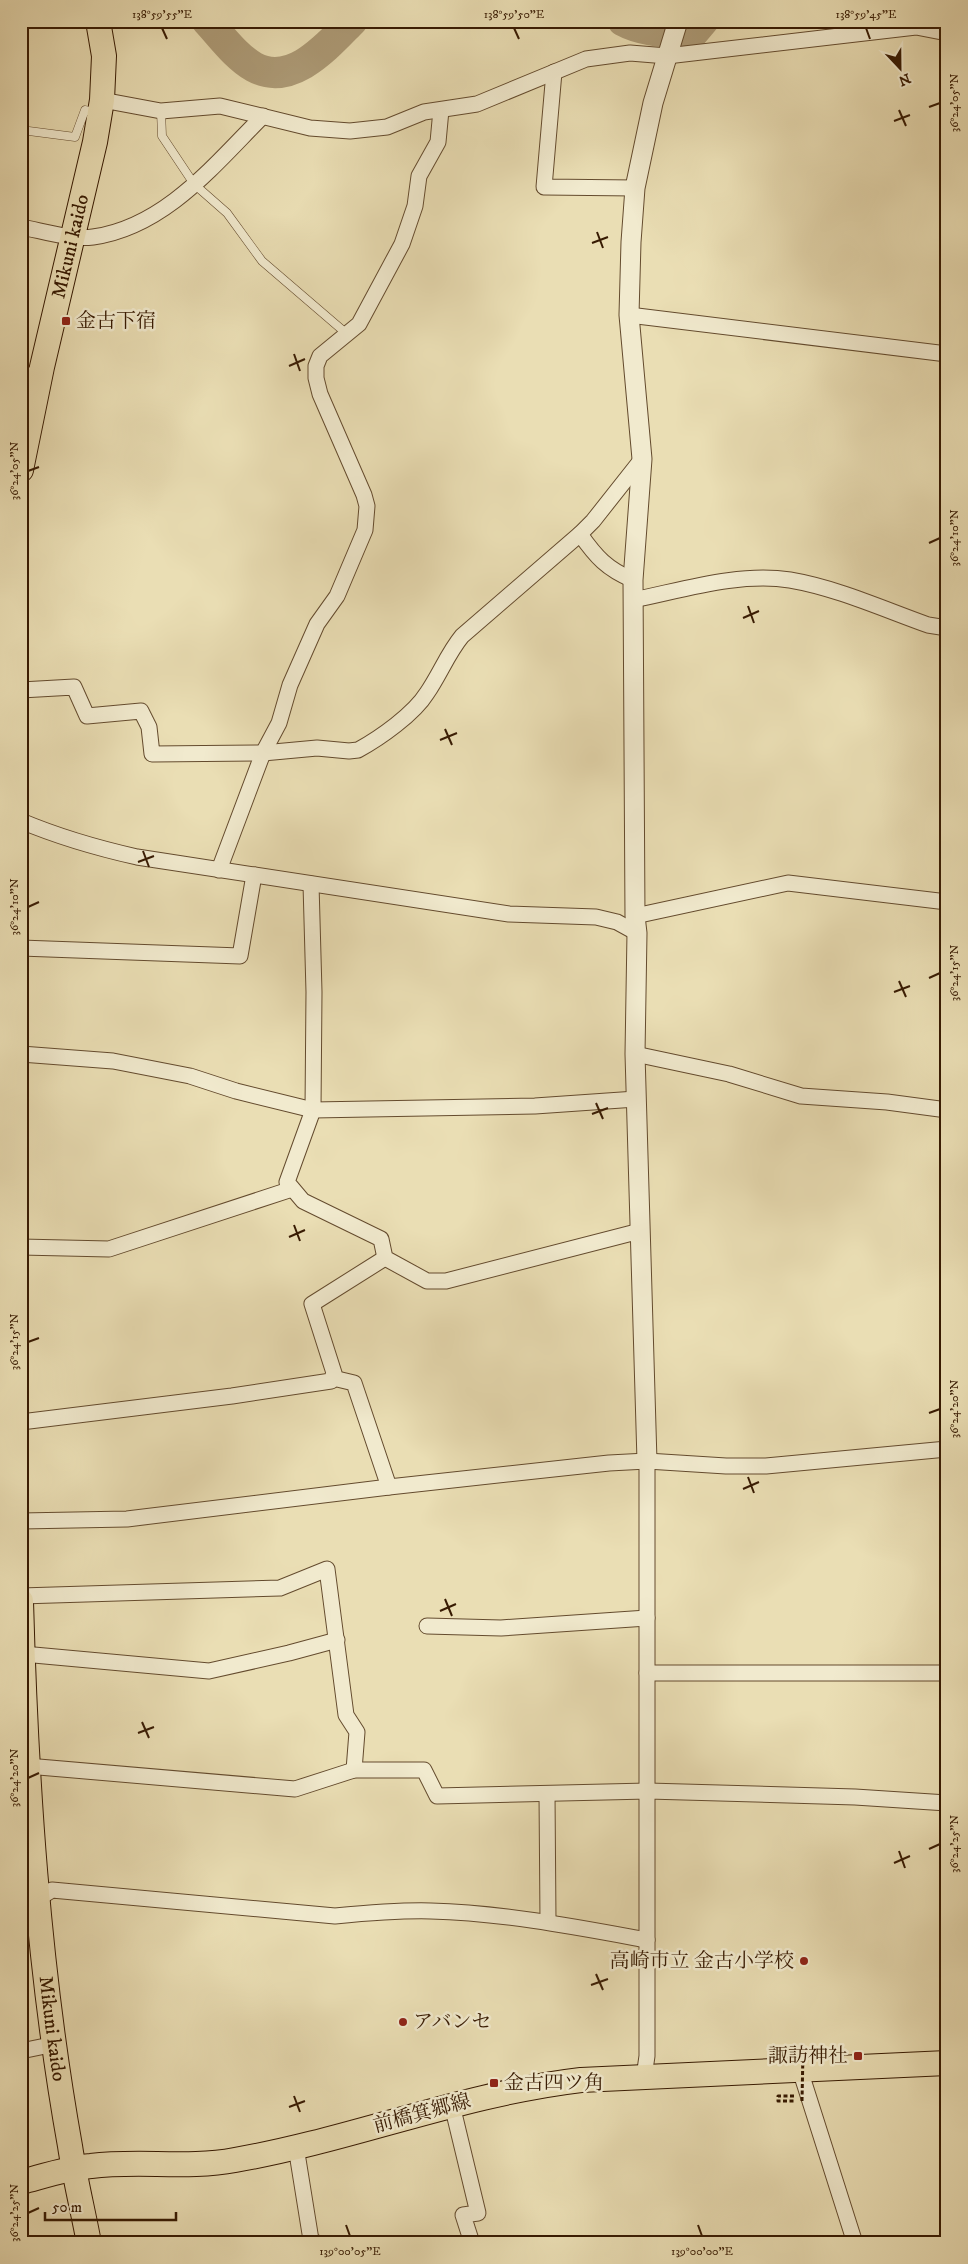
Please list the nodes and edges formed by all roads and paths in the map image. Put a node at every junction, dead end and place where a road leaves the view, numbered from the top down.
1 (98, 21) edge
2 (678, 21) edge
3 (947, 33) edge
4 (667, 56) junction
5 (554, 72) junction
6 (101, 107) junction
7 (441, 110) junction
8 (161, 111) junction
9 (263, 116) junction
10 (21, 130) edge
11 (194, 184) junction
12 (635, 188) junction
13 (21, 227) edge
14 (71, 236) junction
15 (629, 315) junction
16 (347, 334) junction
17 (947, 354) edge
18 (42, 367) junction
19 (21, 384) edge
20 (642, 459) junction
21 (21, 470) edge
22 (580, 534) junction
23 (633, 580) junction
24 (633, 600) junction
25 (947, 628) edge
26 (21, 690) edge
27 (263, 753) junction
28 (21, 821) edge
29 (219, 870) junction
30 (254, 875) junction
31 (312, 884) junction
32 (947, 902) edge
33 (636, 924) junction
34 (21, 948) edge
35 (21, 1054) edge
36 (635, 1054) junction
37 (636, 1100) junction
38 (312, 1110) junction
39 (947, 1110) edge
40 (292, 1189) junction
41 (640, 1231) junction
42 (21, 1247) edge
43 (385, 1258) junction
44 (333, 1378) junction
45 (21, 1422) edge
46 (947, 1449) edge
47 (647, 1461) junction
48 (390, 1487) junction
49 (21, 1521) edge
50 (21, 1596) edge
51 (21, 1601) edge
52 (647, 1618) junction
53 (428, 1626) dead end
54 (336, 1640) junction
55 (23, 1654) junction
56 (648, 1673) junction
57 (947, 1674) edge
58 (23, 1726) edge
59 (354, 1770) junction
60 (26, 1778) edge
61 (648, 1791) junction
62 (547, 1794) junction
63 (947, 1803) edge
64 (30, 1899) edge
65 (548, 1921) junction
66 (647, 1940) junction
67 (55, 2044) junction
68 (21, 2052) edge
69 (801, 2061) junction
70 (947, 2063) edge
71 (644, 2077) junction
72 (794, 2096) dead end
73 (452, 2105) junction
74 (296, 2147) junction
75 (74, 2169) junction
76 (21, 2182) edge
77 (89, 2243) edge
78 (317, 2243) edge
79 (472, 2243) edge
80 (856, 2243) edge

1 - 6 main road, Mikuni kaido
2 - 4 street
3 - 4 street
4 - 5 street
4 - 12 street
5 - 7 street
5 - 12 street
6 - 8 street
6 - 10 lane
6 - 14 main road, Mikuni kaido
7 - 9 street
7 - 16 street
8 - 9 street
8 - 11 lane
9 - 11 street
11 - 14 street
11 - 16 lane
12 - 15 street
13 - 14 street
14 - 18 main road, Mikuni kaido
15 - 17 street
15 - 20 street
16 - 27 street
18 - 19 street
18 - 21 main road, Mikuni kaido
20 - 22 street
20 - 23 street
22 - 23 street
22 - 27 street
23 - 24 street
24 - 25 street
24 - 33 street
26 - 27 street
27 - 29 street
28 - 29 street
29 - 30 street
30 - 31 street
30 - 34 street
31 - 33 street
31 - 38 street
32 - 33 street
33 - 36 street
35 - 38 street
36 - 37 street
36 - 39 street
37 - 38 street
37 - 41 street
38 - 40 street
40 - 42 street
40 - 43 street
41 - 43 street
41 - 47 street
43 - 44 street
44 - 45 street
44 - 48 street
46 - 47 street
47 - 48 street
47 - 52 street
48 - 49 street
50 - 54 street
51 - 55 main road, Mikuni kaido
52 - 53 street
52 - 56 street
54 - 55 street
54 - 59 street
55 - 58 main road, Mikuni kaido
56 - 57 street
56 - 61 street
58 - 60 main road, Mikuni kaido
59 - 60 street
59 - 62 street
60 - 64 main road, Mikuni kaido
61 - 62 street
61 - 63 street
61 - 66 street
62 - 65 street
64 - 65 street
64 - 67 main road, Mikuni kaido
65 - 66 street
66 - 71 street
67 - 68 street
67 - 75 main road, Mikuni kaido
69 - 70 main road, 前橋箕郷線
69 - 71 main road, 前橋箕郷線
69 - 72 path, bridge
69 - 80 street
71 - 73 main road, 前橋箕郷線
73 - 74 main road, 前橋箕郷線
73 - 79 street
74 - 75 main road, 前橋箕郷線
74 - 78 street
75 - 76 main road, 前橋箕郷線
75 - 77 main road, Mikuni kaido

